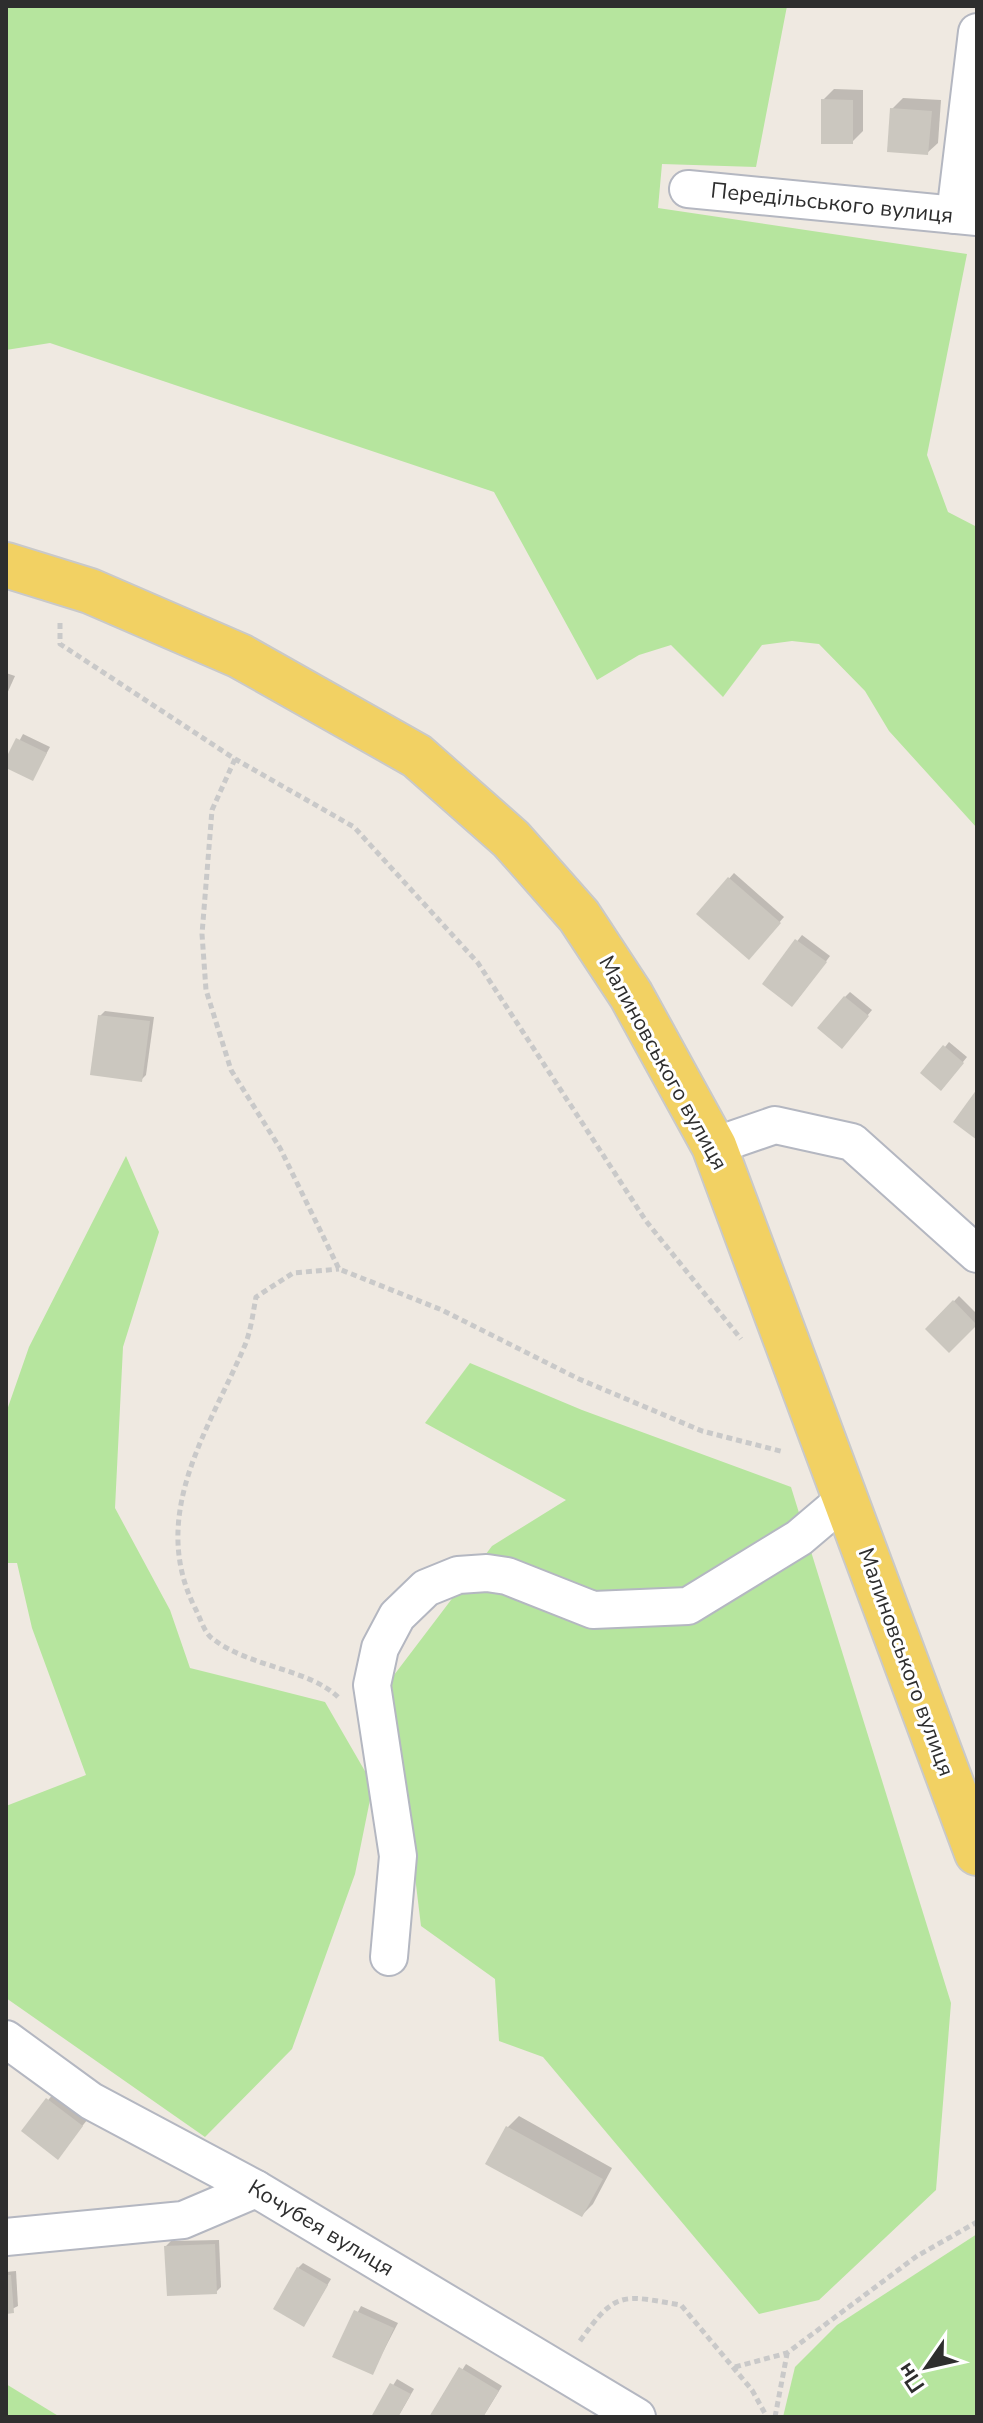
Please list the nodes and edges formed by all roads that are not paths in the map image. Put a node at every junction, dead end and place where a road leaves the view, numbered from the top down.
1 (977, 32) edge
2 (688, 189) dead end
3 (966, 216) edge
4 (6, 565) edge
5 (714, 1146) junction
6 (977, 1254) edge
7 (839, 1481) junction
8 (977, 1853) edge
9 (389, 1957) dead end
10 (6, 2039) edge
11 (256, 2189) junction
12 (6, 2237) edge
13 (637, 2417) edge

1 - 3 street
2 - 3 street, Передільського вулиця
4 - 5 main road, Малиновського вулиця
5 - 6 street
5 - 7 main road, Малиновського вулиця
7 - 8 main road, Малиновського вулиця
7 - 9 street
10 - 11 street, Кочубея вулиця
11 - 12 street
11 - 13 street, Кочубея вулиця

